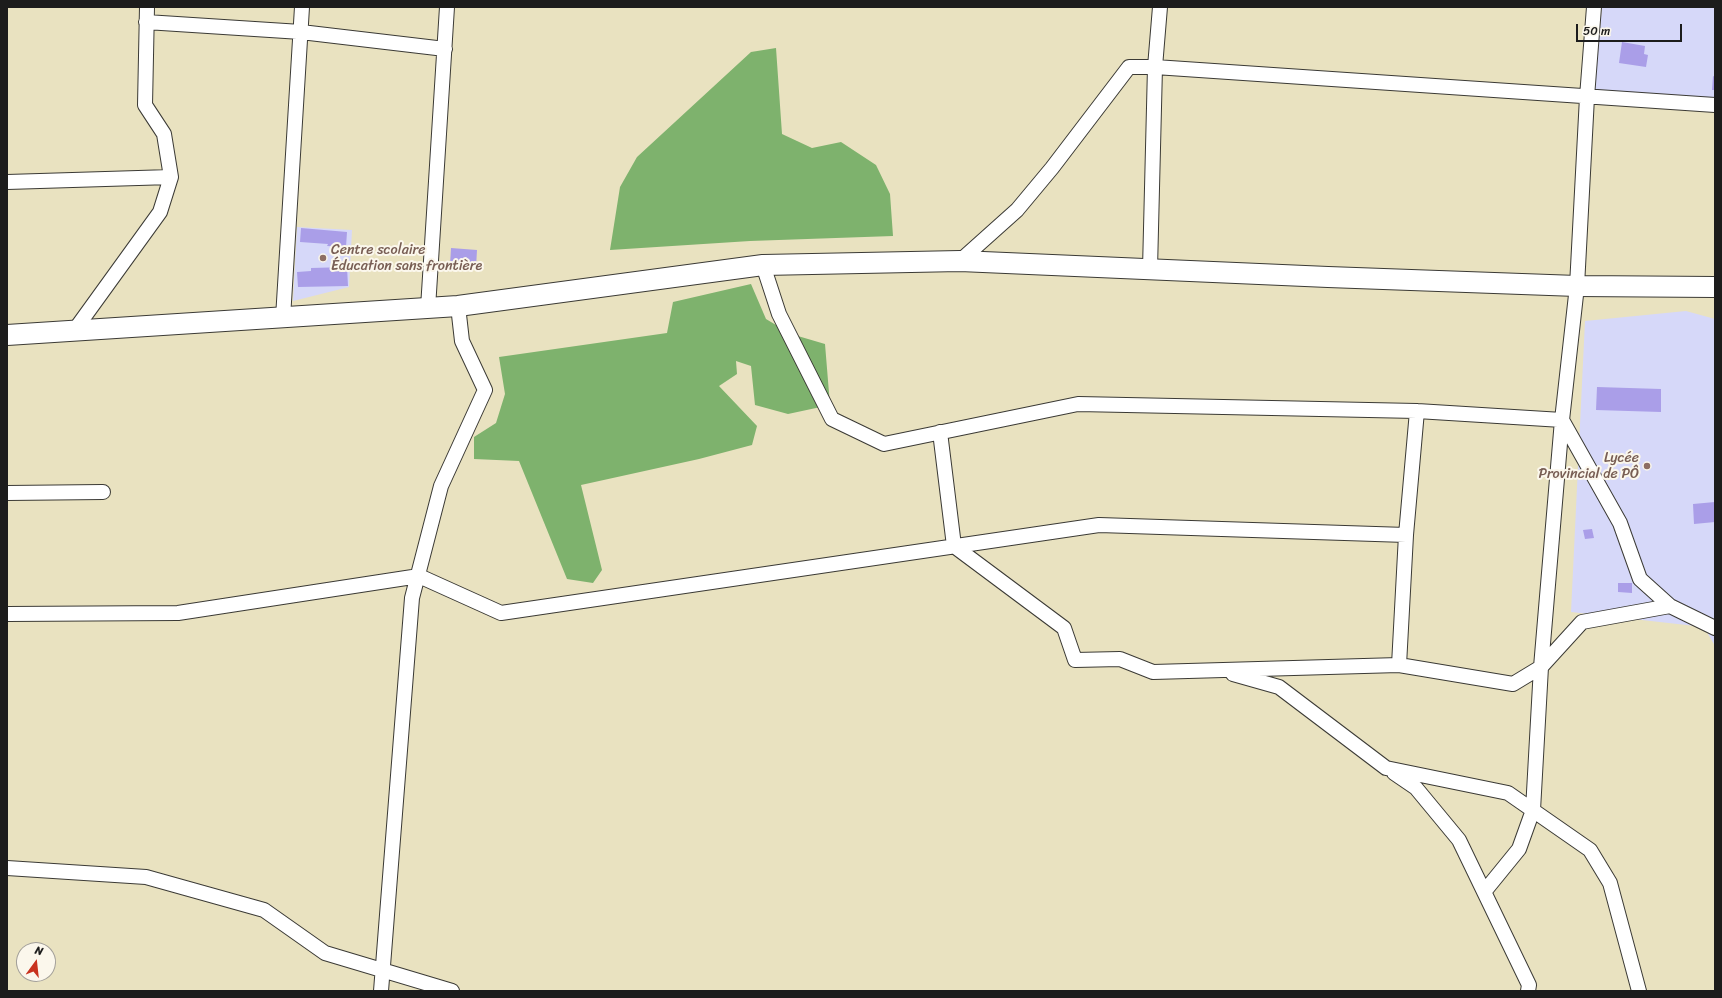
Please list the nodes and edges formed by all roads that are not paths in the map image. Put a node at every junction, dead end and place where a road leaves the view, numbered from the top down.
1 (147, 7) edge
2 (302, 7) edge
3 (447, 7) edge
4 (1160, 7) edge
5 (1594, 7) edge
6 (146, 22) junction
7 (301, 32) junction
8 (445, 49) junction
9 (1155, 67) junction
10 (1587, 97) junction
11 (1715, 105) edge
12 (171, 177) junction
13 (7, 182) edge
14 (960, 261) junction
15 (763, 265) junction
16 (1150, 269) junction
17 (1577, 286) junction
18 (1715, 287) edge
19 (458, 306) junction
20 (428, 308) junction
21 (283, 318) junction
22 (74, 331) junction
23 (7, 335) edge
24 (1417, 410) junction
25 (1562, 420) junction
26 (940, 432) junction
27 (102, 492) dead end
28 (7, 493) edge
29 (1406, 534) junction
30 (954, 546) junction
31 (419, 576) junction
32 (1670, 606) junction
33 (7, 614) edge
34 (1715, 628) edge
35 (1399, 665) junction
36 (1541, 667) junction
37 (1219, 670) junction
38 (1386, 768) junction
39 (1533, 810) junction
40 (7, 868) edge
41 (1484, 892) junction
42 (383, 970) junction
43 (381, 991) edge
44 (452, 991) edge
45 (1528, 991) edge
46 (1640, 991) edge

1 - 6 street
2 - 7 street
3 - 8 street
4 - 9 street
5 - 10 street
6 - 7 street
6 - 12 street
7 - 8 street
7 - 21 street
8 - 20 street
9 - 10 street
9 - 14 street
9 - 16 street
10 - 11 street
10 - 17 street
12 - 13 street
12 - 22 street
14 - 15 main road
14 - 16 main road
15 - 19 main road
15 - 26 street
16 - 17 main road
17 - 18 main road
17 - 25 street
19 - 20 main road
19 - 31 street
20 - 21 main road
21 - 22 main road
22 - 23 main road
24 - 25 street
24 - 26 street
24 - 29 street
25 - 32 street
25 - 36 street
26 - 30 street
27 - 28 street
29 - 30 street
29 - 35 street
30 - 31 street
30 - 37 street
31 - 33 street
31 - 42 street
32 - 34 street
32 - 36 street
35 - 36 street
35 - 37 street
36 - 39 street
37 - 38 street
38 - 39 street
38 - 41 street
39 - 41 street
39 - 46 street
40 - 42 street
41 - 45 street
42 - 43 street
42 - 44 street

